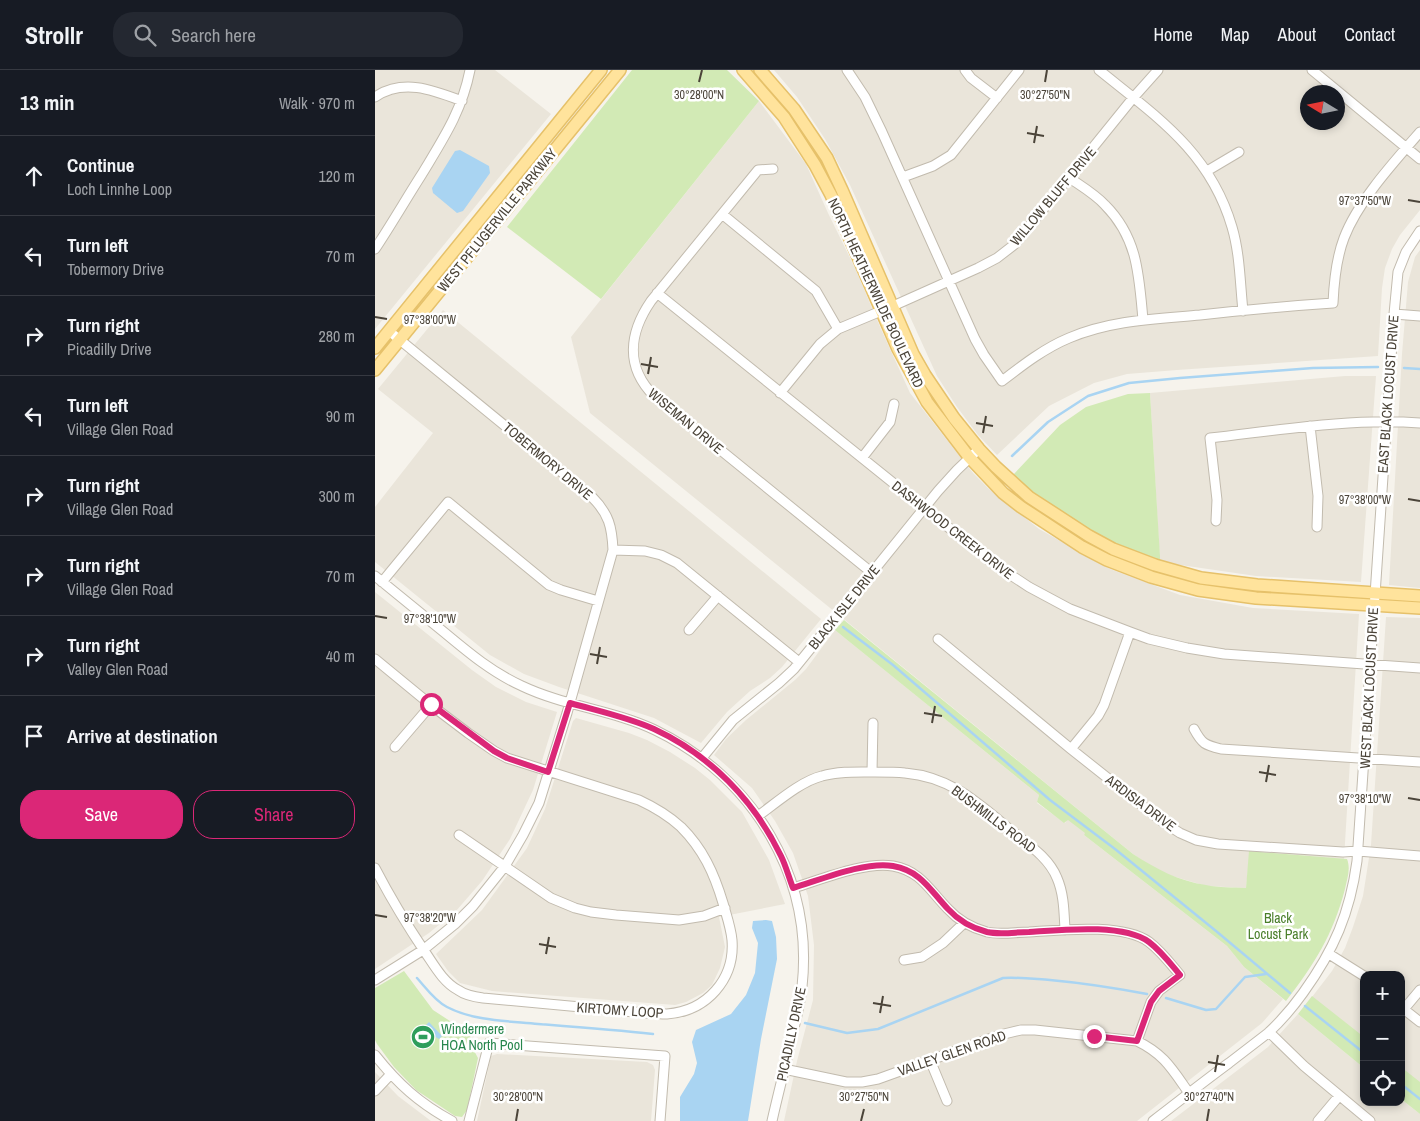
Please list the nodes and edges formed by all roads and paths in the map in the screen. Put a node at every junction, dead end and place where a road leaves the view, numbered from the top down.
1 (470, 70) edge
2 (601, 70) edge
3 (619, 70) edge
4 (743, 70) edge
5 (761, 70) edge
6 (847, 70) edge
7 (965, 70) edge
8 (1019, 70) edge
9 (1099, 70) edge
10 (1158, 70) edge
11 (1312, 70) edge
12 (375, 97) edge
13 (997, 98) junction
14 (1133, 98) junction
15 (462, 101) junction
16 (1420, 132) edge
17 (1407, 148) junction
18 (1239, 152) dead end
19 (1420, 158) edge
20 (773, 168) dead end
21 (1207, 171) junction
22 (903, 177) junction
23 (1068, 177) junction
24 (496, 199) junction
25 (507, 208) junction
26 (722, 214) junction
27 (1420, 231) edge
28 (375, 250) edge
29 (948, 281) junction
30 (657, 293) junction
31 (893, 306) junction
32 (1243, 310) junction
33 (881, 311) junction
34 (1394, 314) junction
35 (1420, 316) edge
36 (1143, 320) junction
37 (838, 329) junction
38 (389, 331) junction
39 (400, 340) junction
40 (375, 348) edge
41 (375, 370) edge
42 (780, 393) junction
43 (894, 404) dead end
44 (1386, 421) junction
45 (1420, 423) edge
46 (1310, 426) junction
47 (979, 449) junction
48 (969, 457) junction
49 (862, 458) junction
50 (923, 509) junction
51 (1216, 521) dead end
52 (1317, 527) dead end
53 (613, 550) junction
54 (871, 572) junction
55 (379, 579) edge
56 (1375, 593) junction
57 (718, 596) junction
58 (1420, 596) edge
59 (598, 602) junction
60 (1374, 605) junction
61 (1420, 608) edge
62 (689, 630) dead end
63 (1130, 632) junction
64 (938, 639) dead end
65 (375, 659) edge
66 (799, 662) junction
67 (1371, 664) junction
68 (1420, 668) edge
69 (570, 703) junction
70 (431, 704) junction
71 (873, 723) dead end
72 (1194, 729) dead end
73 (395, 747) dead end
74 (1071, 750) junction
75 (702, 758) junction
76 (1365, 758) junction
77 (1420, 762) edge
78 (548, 772) junction
79 (872, 772) junction
80 (758, 816) junction
81 (459, 835) dead end
82 (1358, 851) junction
83 (1420, 856) edge
84 (505, 866) junction
85 (375, 868) edge
86 (793, 888) junction
87 (725, 908) junction
88 (964, 923) junction
89 (1065, 930) junction
90 (423, 950) junction
91 (1329, 954) junction
92 (904, 960) dead end
93 (1360, 973) edge
94 (375, 980) edge
95 (1420, 990) edge
96 (1405, 1006) edge
97 (1405, 1010) edge
98 (1420, 1022) edge
99 (1269, 1032) junction
100 (1137, 1041) junction
101 (375, 1055) edge
102 (930, 1060) junction
103 (784, 1069) junction
104 (391, 1074) junction
105 (375, 1090) edge
106 (1189, 1093) junction
107 (1339, 1096) junction
108 (947, 1101) dead end
109 (452, 1121) edge
110 (469, 1121) edge
111 (660, 1121) edge
112 (772, 1121) edge
113 (1153, 1121) edge
114 (1318, 1121) edge
115 (1370, 1121) edge

1 - 15 street
2 - 24 main road, WEST PFLUGERVILLE PARKWAY
3 - 25 main road, WEST PFLUGERVILLE PARKWAY
4 - 33 main road, NORTH HEATHERWILDE BOULEVARD
5 - 31 main road, NORTH HEATHERWILDE BOULEVARD
6 - 22 street
7 - 13 street
8 - 13 street
9 - 14 street
10 - 14 street, WILLOW BLUFF DRIVE
11 - 17 street
12 - 15 street
13 - 22 street
14 - 21 street
14 - 23 street, WILLOW BLUFF DRIVE
15 - 28 street
16 - 17 street
17 - 19 street
17 - 32 street
18 - 21 street
20 - 26 street, WISEMAN DRIVE
21 - 32 street
22 - 29 street
23 - 29 street, WILLOW BLUFF DRIVE
23 - 36 street
24 - 25 main road
24 - 38 main road, WEST PFLUGERVILLE PARKWAY
25 - 39 main road, WEST PFLUGERVILLE PARKWAY
26 - 30 street, WISEMAN DRIVE
26 - 37 street
27 - 34 street, EAST BLACK LOCUST DRIVE
29 - 31 street, WILLOW BLUFF DRIVE
29 - 36 street
30 - 42 street, DASHWOOD CREEK DRIVE
30 - 54 street, WISEMAN DRIVE
31 - 33 street, WILLOW BLUFF DRIVE
31 - 47 main road, NORTH HEATHERWILDE BOULEVARD
32 - 36 street
33 - 37 street, WILLOW BLUFF DRIVE
33 - 48 main road, NORTH HEATHERWILDE BOULEVARD
34 - 35 street
34 - 44 street, EAST BLACK LOCUST DRIVE
37 - 42 street, WILLOW BLUFF DRIVE
38 - 39 street, TOBERMORY DRIVE
38 - 40 main road, WEST PFLUGERVILLE PARKWAY
39 - 41 main road, WEST PFLUGERVILLE PARKWAY
39 - 53 street, TOBERMORY DRIVE
42 - 49 street, DASHWOOD CREEK DRIVE
43 - 49 street
44 - 45 street
44 - 46 street
44 - 56 street, EAST BLACK LOCUST DRIVE
46 - 51 street
46 - 52 street
47 - 48 street, BLACK ISLE DRIVE
47 - 56 main road, NORTH HEATHERWILDE BOULEVARD
48 - 50 street, BLACK ISLE DRIVE
48 - 60 main road, NORTH HEATHERWILDE BOULEVARD
49 - 50 street, DASHWOOD CREEK DRIVE
50 - 54 street, BLACK ISLE DRIVE
50 - 63 street, DASHWOOD CREEK DRIVE
53 - 57 street
53 - 59 street, TOBERMORY DRIVE
54 - 66 street, BLACK ISLE DRIVE
55 - 59 street
55 - 69 street, PICADILLY DRIVE
56 - 58 main road, NORTH HEATHERWILDE BOULEVARD
56 - 60 street, WEST BLACK LOCUST DRIVE
57 - 62 street
57 - 66 street
59 - 69 street, TOBERMORY DRIVE
60 - 61 main road, NORTH HEATHERWILDE BOULEVARD
60 - 67 street, WEST BLACK LOCUST DRIVE
63 - 67 street, DASHWOOD CREEK DRIVE
63 - 74 street
64 - 74 street, ARDISIA DRIVE
65 - 70 street, KIRTOMY LOOP
66 - 75 street, BLACK ISLE DRIVE
67 - 68 street, DASHWOOD CREEK DRIVE
67 - 76 street, WEST BLACK LOCUST DRIVE
69 - 75 street, PICADILLY DRIVE
69 - 78 street, TOBERMORY DRIVE
70 - 73 street
70 - 78 street, KIRTOMY LOOP
71 - 79 street
72 - 76 street
74 - 82 street, ARDISIA DRIVE
75 - 80 street, PICADILLY DRIVE
76 - 77 street
76 - 82 street, WEST BLACK LOCUST DRIVE
78 - 84 street, TOBERMORY DRIVE
78 - 87 street, KIRTOMY LOOP
79 - 80 street, BUSHMILLS ROAD
79 - 89 street, BUSHMILLS ROAD
80 - 86 street, PICADILLY DRIVE
81 - 84 street
82 - 83 street, ARDISIA DRIVE
82 - 91 street, WEST BLACK LOCUST DRIVE
84 - 87 street
84 - 90 street, TOBERMORY DRIVE
85 - 90 street, KIRTOMY LOOP
86 - 88 street
86 - 103 street, PICADILLY DRIVE
87 - 90 street, KIRTOMY LOOP
88 - 89 street
88 - 92 street
89 - 100 street
90 - 94 street, TOBERMORY DRIVE
91 - 93 street
91 - 99 street, WEST BLACK LOCUST DRIVE
95 - 96 street
97 - 98 street
99 - 106 street, WEST BLACK LOCUST DRIVE
99 - 107 street
100 - 102 street, VALLEY GLEN ROAD
100 - 106 street, VALLEY GLEN ROAD
101 - 104 street
102 - 103 street, VALLEY GLEN ROAD
102 - 108 street
103 - 112 street, PICADILLY DRIVE
104 - 105 street
104 - 109 street
106 - 113 street, WEST BLACK LOCUST DRIVE
107 - 114 street
107 - 115 street
110 - 111 street

